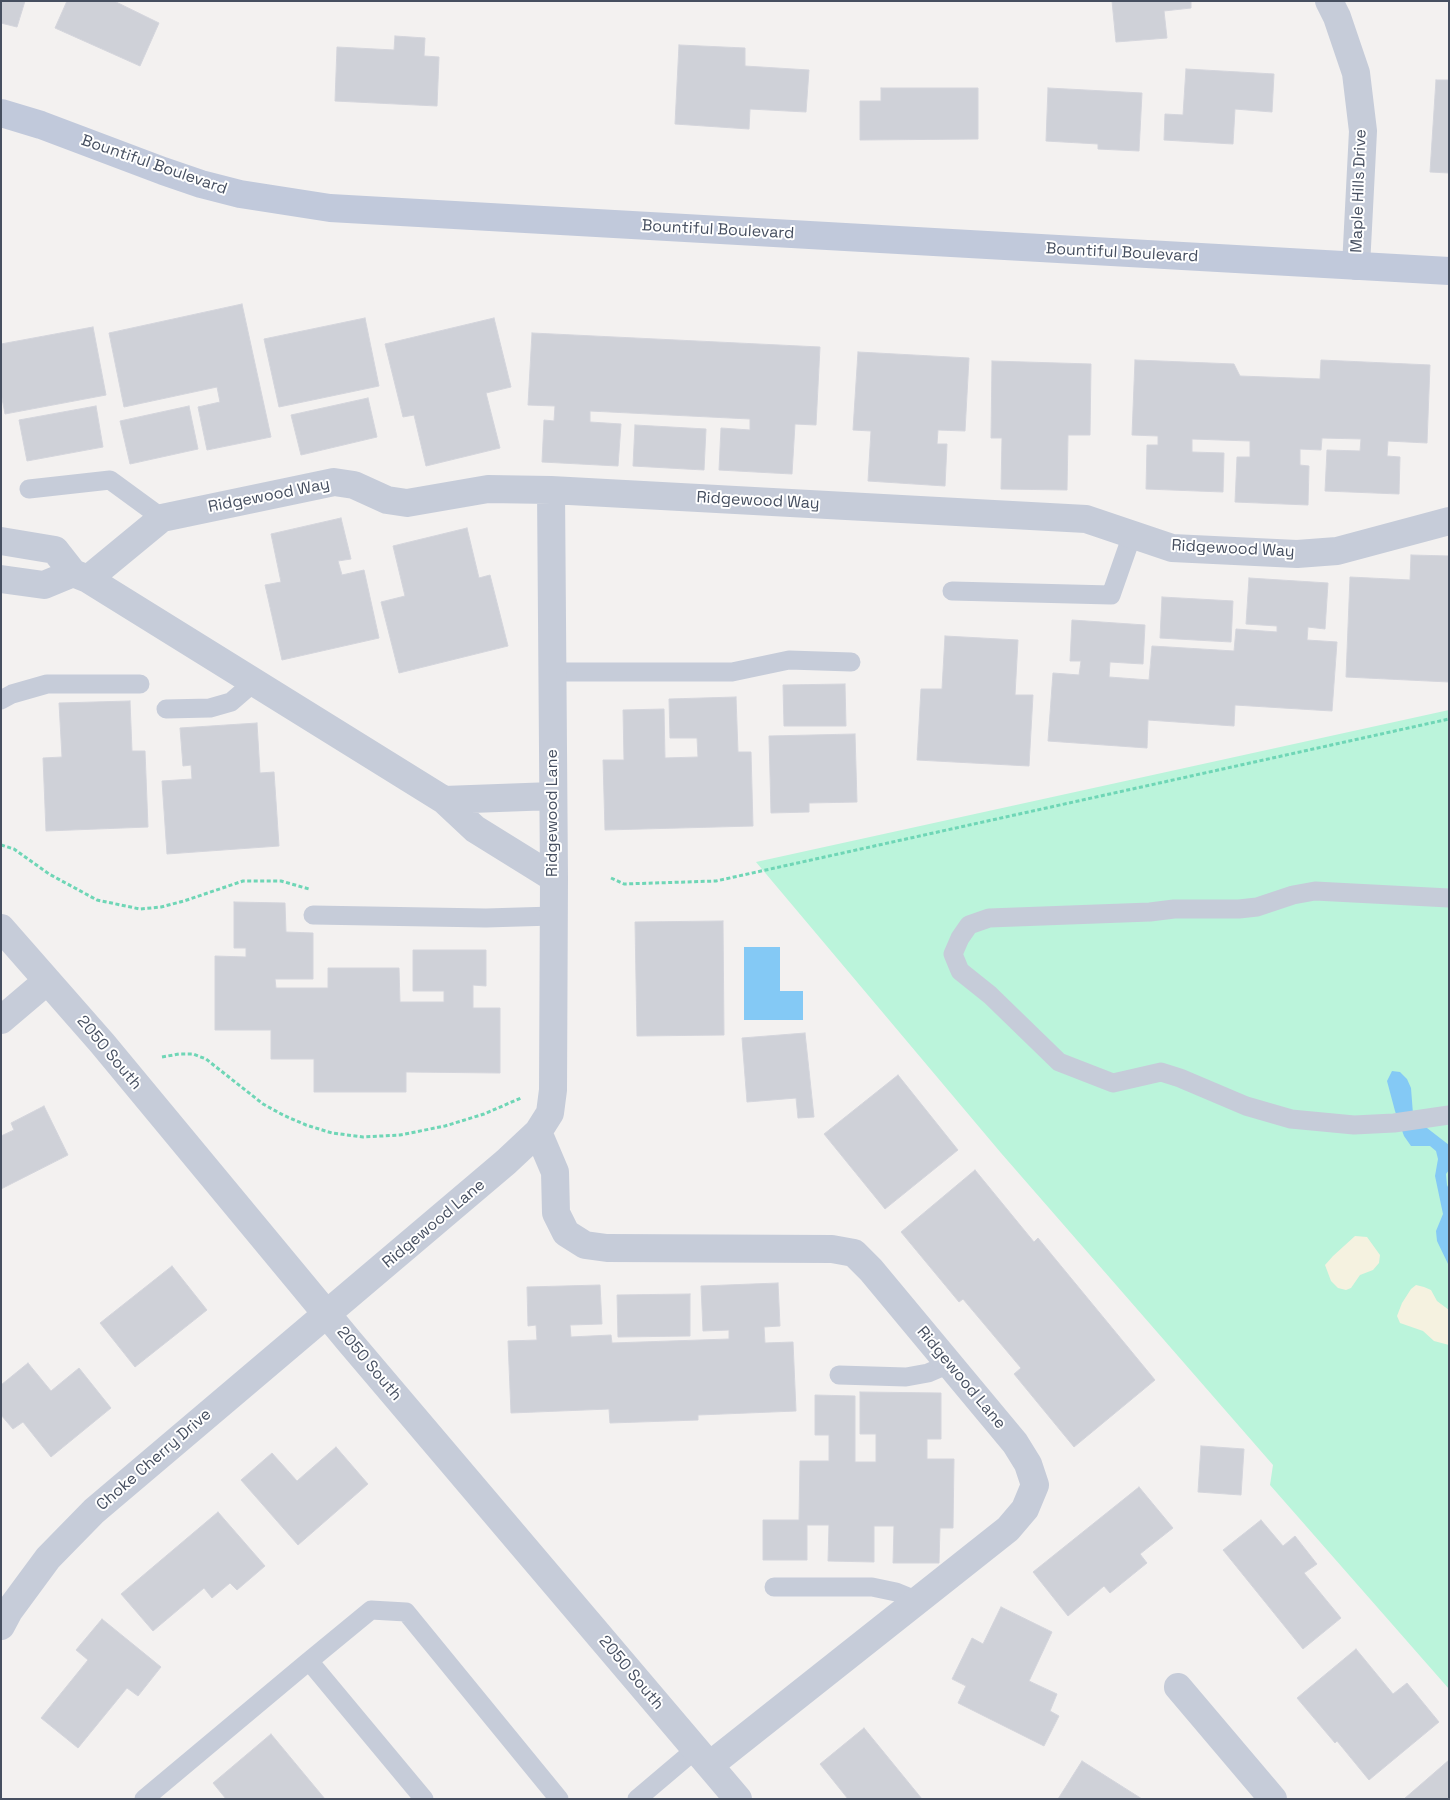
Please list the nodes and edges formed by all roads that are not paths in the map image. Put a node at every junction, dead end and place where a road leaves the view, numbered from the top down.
1 (1329, 1) edge
2 (1, 113) edge
3 (1356, 266) junction
4 (1449, 271) edge
5 (29, 488) dead end
6 (551, 490) junction
7 (162, 518) junction
8 (1449, 521) edge
9 (1132, 535) junction
10 (1, 541) edge
11 (81, 576) junction
12 (1, 579) edge
13 (952, 591) dead end
14 (850, 662) dead end
15 (552, 672) junction
16 (253, 682) junction
17 (140, 684) dead end
18 (1, 700) edge
19 (166, 710) dead end
20 (553, 796) junction
21 (444, 800) junction
22 (554, 878) junction
23 (1449, 898) edge
24 (314, 915) dead end
25 (553, 916) junction
26 (1, 928) edge
27 (47, 981) junction
28 (1, 1020) edge
29 (1449, 1115) edge
30 (538, 1132) junction
31 (327, 1314) junction
32 (949, 1364) junction
33 (839, 1375) dead end
34 (774, 1586) dead end
35 (918, 1601) junction
36 (1, 1626) edge
37 (309, 1661) junction
38 (1178, 1687) dead end
39 (703, 1757) junction
40 (144, 1799) edge
41 (424, 1799) edge
42 (559, 1799) edge
43 (637, 1799) edge
44 (738, 1799) edge
45 (1273, 1799) edge

1 - 3 street, Maple Hills Drive
2 - 3 main road, Bountiful Boulevard
3 - 4 main road, Bountiful Boulevard
5 - 7 lane
6 - 7 street, Ridgewood Way
6 - 9 street, Ridgewood Way
6 - 15 street, Ridgewood Lane
7 - 11 street, Ridgewood Way
8 - 9 street, Ridgewood Way
9 - 13 lane
10 - 11 street
11 - 12 street, Ridgewood Way
11 - 16 street
14 - 15 lane
15 - 20 street, Ridgewood Lane
16 - 19 lane
16 - 21 street
17 - 18 lane
20 - 21 street
20 - 22 street, Ridgewood Lane
21 - 22 street
22 - 25 street, Ridgewood Lane
23 - 29 lane
24 - 25 lane
25 - 30 street, Ridgewood Lane
26 - 27 street, 2050 South
27 - 28 street
27 - 31 street, 2050 South
30 - 31 street, Ridgewood Lane
30 - 32 street, Ridgewood Lane
31 - 36 street, Choke Cherry Drive
31 - 39 street, 2050 South
32 - 33 lane
32 - 35 street, Ridgewood Lane
34 - 35 lane
35 - 39 street, Ridgewood Lane
37 - 40 lane
37 - 41 lane
37 - 42 lane
38 - 45 street
39 - 43 lane
39 - 44 street, 2050 South

